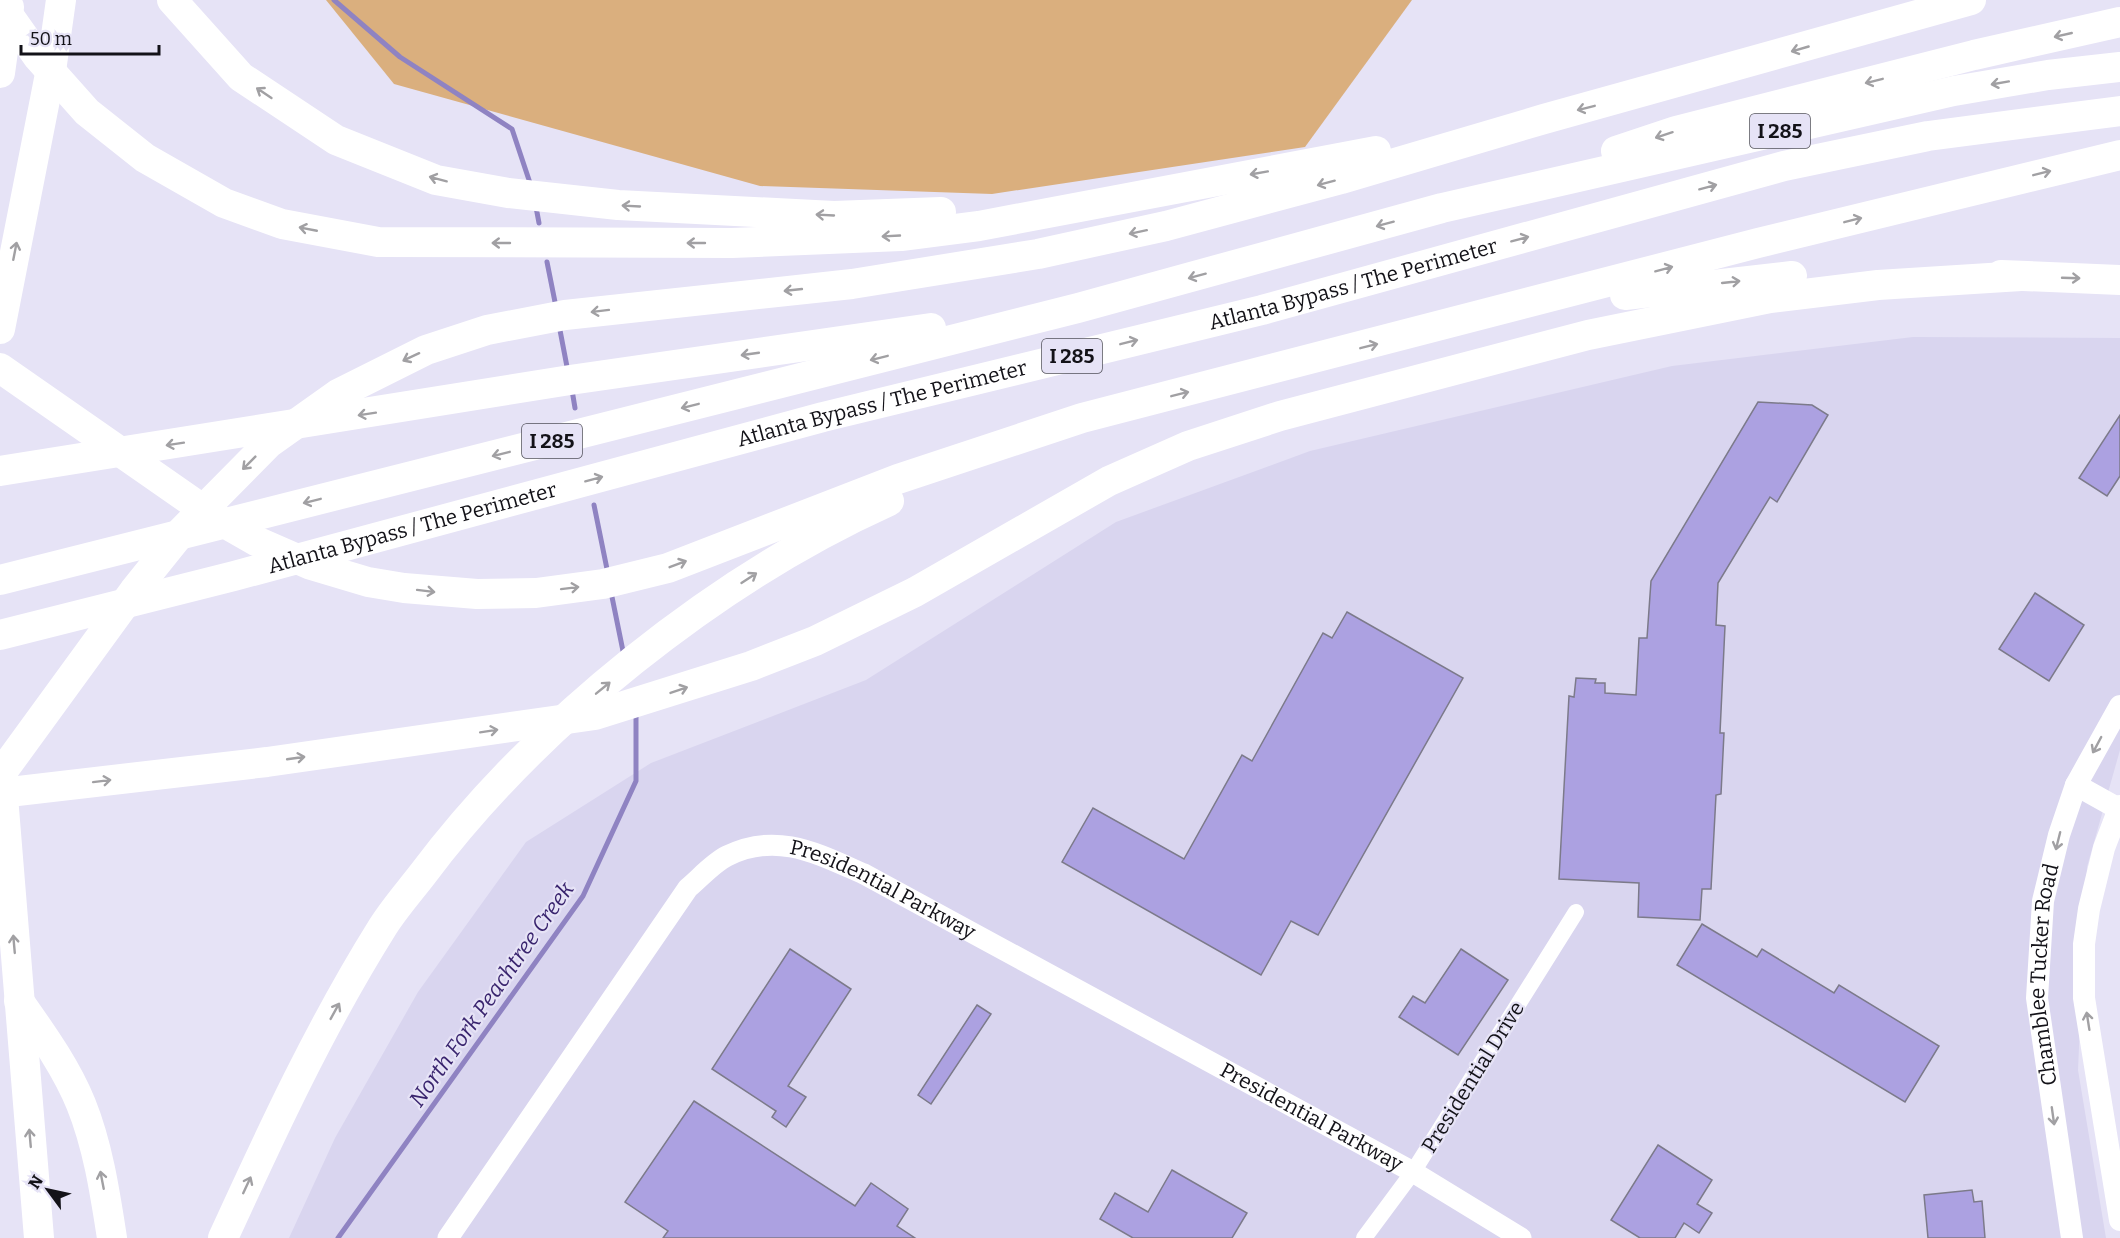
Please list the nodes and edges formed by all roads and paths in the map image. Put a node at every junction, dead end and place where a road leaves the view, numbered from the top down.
1 (10, 0) edge
2 (172, 0) edge
3 (1971, 0) edge
4 (0, 3) edge
5 (60, 5) edge
6 (2120, 21) edge
7 (2120, 67) edge
8 (0, 73) edge
9 (2120, 111) edge
10 (1544, 119) junction
11 (2120, 155) edge
12 (1114, 199) junction
13 (1442, 208) junction
14 (2021, 276) junction
15 (2120, 280) edge
16 (1078, 308) junction
17 (1506, 311) junction
18 (0, 329) edge
19 (0, 359) edge
20 (0, 368) edge
21 (1082, 418) junction
22 (86, 428) junction
23 (0, 471) edge
24 (13, 577) edge
25 (30, 633) junction
26 (0, 635) edge
27 (0, 648) edge
28 (2120, 706) edge
29 (0, 752) edge
30 (0, 775) edge
31 (2076, 785) junction
32 (0, 793) edge
33 (2120, 808) edge
34 (1576, 912) dead end
35 (0, 976) edge
36 (1413, 1172) junction
37 (2120, 1221) edge
38 (39, 1238) edge
39 (112, 1238) edge
40 (223, 1238) edge
41 (448, 1238) edge
42 (1364, 1238) edge
43 (1521, 1238) edge
44 (2072, 1238) edge

1 - 8 highway
12 -> 2 highway
3 -> 10 highway
12 -> 4 highway
18 -> 5 highway
6 -> 13 highway
7 -> 13 highway, I 285
25 -> 9 highway, Atlanta Bypass / The Perimeter / I 285
10 -> 12 highway
10 -> 30 highway
17 -> 11 highway
13 -> 16 highway, I 285
14 -> 15 highway
17 -> 14 highway
32 -> 14 highway
16 -> 23 highway
16 -> 24 highway, I 285
21 -> 17 highway
19 - 22 highway
20 - 22 highway
22 -> 21 highway
40 -> 21 highway
25 - 26 highway, Atlanta Bypass / The Perimeter / I 285
25 - 27 highway
28 -> 31 main road, Chamblee Tucker Road
38 -> 29 highway
31 - 33 main road, Chamblee Tucker Road
31 -> 44 main road, Chamblee Tucker Road
37 -> 33 main road, Chamblee Tucker Road
34 - 36 street, Presidential Drive
39 -> 35 highway
36 - 41 street, Presidential Parkway
36 - 42 street, Presidential Drive
36 - 43 street, Presidential Parkway

